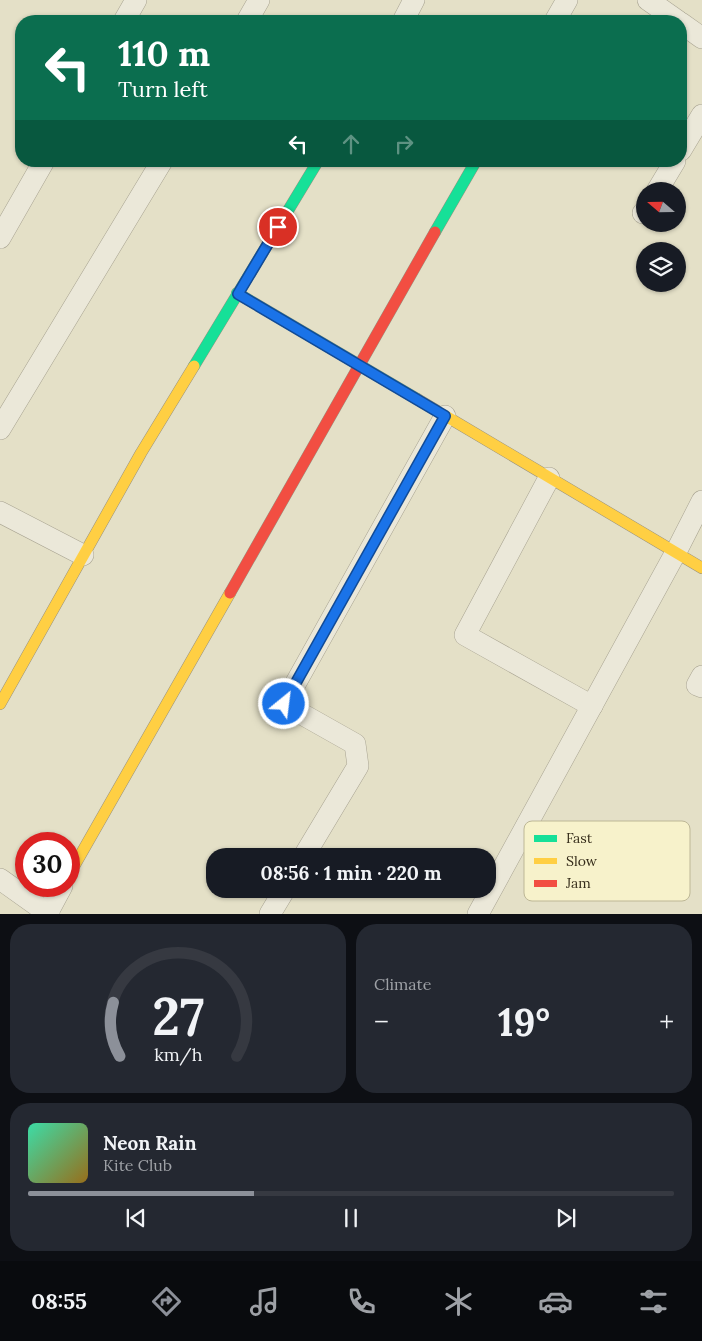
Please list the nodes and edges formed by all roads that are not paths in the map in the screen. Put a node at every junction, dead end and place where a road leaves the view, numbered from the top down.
1 (136, 0) edge
2 (259, 0) edge
3 (414, 0) edge
4 (568, 0) edge
5 (648, 0) edge
6 (127, 15) edge
7 (250, 15) edge
8 (405, 15) edge
9 (559, 15) edge
10 (670, 15) edge
11 (687, 27) edge
12 (702, 38) edge
13 (702, 115) edge
14 (687, 140) edge
15 (41, 167) edge
16 (158, 167) edge
17 (314, 167) edge
18 (473, 167) edge
19 (671, 167) edge
20 (662, 182) edge
21 (0, 238) edge
22 (238, 294) junction
23 (359, 366) junction
24 (445, 416) junction
25 (0, 430) edge
26 (549, 478) junction
27 (702, 500) edge
28 (0, 512) edge
29 (676, 552) junction
30 (83, 555) junction
31 (702, 568) edge
32 (702, 676) edge
33 (702, 687) edge
34 (0, 704) edge
35 (592, 706) junction
36 (529, 821) edge
37 (524, 830) edge
38 (309, 848) edge
39 (80, 856) edge
40 (0, 879) edge
41 (56, 897) edge
42 (280, 898) edge
43 (48, 913) edge
44 (270, 914) edge
45 (478, 914) edge

1 - 6 street
2 - 7 street
3 - 8 street
4 - 9 street
5 - 10 street
11 - 12 street
13 - 14 street
15 - 21 street
16 - 25 street
17 - 22 street
18 - 23 street
19 - 20 street
22 - 23 street
22 - 30 street
23 - 24 street
23 - 39 street
24 - 26 street
24 - 38 street
26 - 29 street
26 - 35 street
27 - 29 street
28 - 30 street
29 - 31 street
29 - 35 street
30 - 34 street
32 - 33 street
35 - 36 street
37 - 45 street
40 - 43 street
41 - 43 street
42 - 44 street

